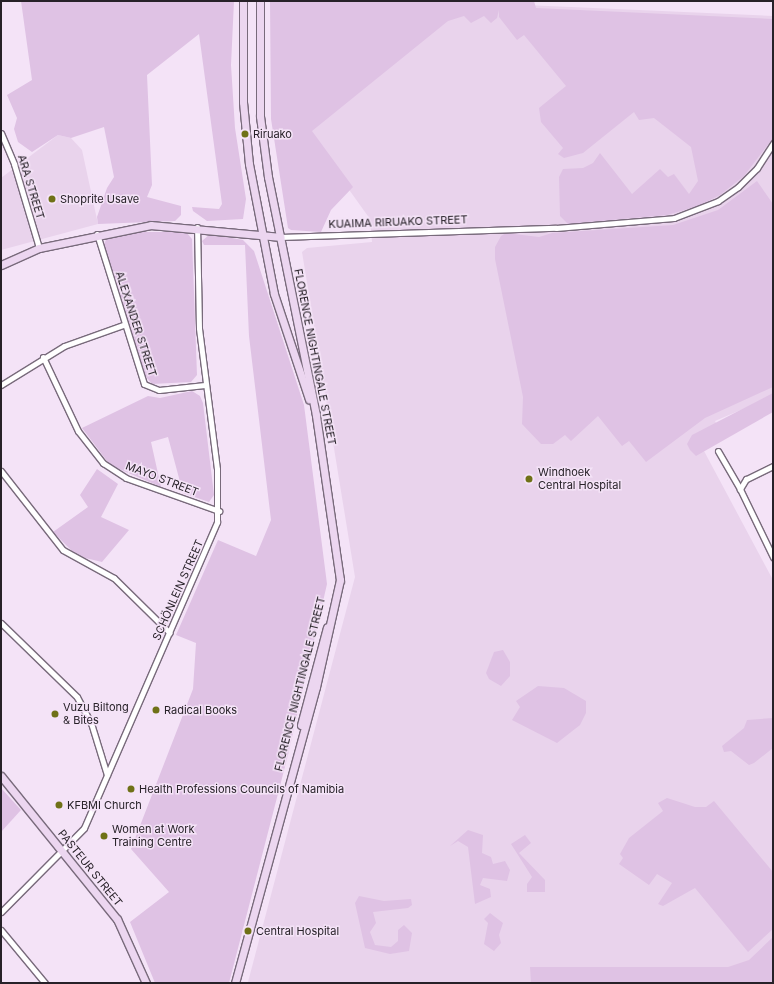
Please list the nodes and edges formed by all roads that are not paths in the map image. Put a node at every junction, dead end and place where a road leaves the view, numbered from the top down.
1 (244, 1) edge
2 (260, 1) edge
3 (1, 133) edge
4 (773, 143) edge
5 (197, 227) junction
6 (97, 234) junction
7 (261, 235) junction
8 (280, 237) junction
9 (39, 248) junction
10 (1, 265) edge
11 (123, 325) junction
12 (43, 357) junction
13 (205, 385) junction
14 (1, 386) edge
15 (718, 451) dead end
16 (773, 466) edge
17 (1, 471) edge
18 (740, 489) junction
19 (218, 510) junction
20 (773, 557) edge
21 (1, 623) edge
22 (170, 633) junction
23 (106, 775) junction
24 (1, 776) edge
25 (288, 783) junction
26 (62, 849) junction
27 (1, 912) edge
28 (1, 930) edge
29 (45, 983) edge
30 (146, 983) edge
31 (235, 983) edge

1 - 7 main road, FLORENCE NIGHTINGALE STREET
2 - 8 main road, FLORENCE NIGHTINGALE STREET
3 - 9 street, ARA STREET
4 - 8 street, KUAIMA RIRUAKO STREET
5 - 6 main road, KUAIMA RIRUAKO STREET
5 - 7 main road, KUAIMA RIRUAKO STREET
5 - 13 street, SCHÖNLEIN STREET
6 - 9 main road, KUAIMA RIRUAKO STREET
6 - 11 street, ALEXANDER STREET
7 - 8 main road, KUAIMA RIRUAKO STREET
7 - 25 main road, FLORENCE NIGHTINGALE STREET
8 - 25 main road, FLORENCE NIGHTINGALE STREET
9 - 10 main road, KUAIMA RIRUAKO STREET
11 - 12 street
11 - 13 street, ALEXANDER STREET
12 - 14 street
12 - 19 street, MAYO STREET
13 - 19 street, SCHÖNLEIN STREET
15 - 18 street
16 - 18 street
17 - 22 street
18 - 20 street
19 - 22 street, SCHÖNLEIN STREET
21 - 23 street
22 - 23 street, SCHÖNLEIN STREET
23 - 26 street, SCHÖNLEIN STREET
24 - 26 main road, PASTEUR STREET
25 - 31 main road, FLORENCE NIGHTINGALE STREET
26 - 27 street, SCHÖNLEIN STREET
26 - 30 main road, PASTEUR STREET
28 - 29 street

